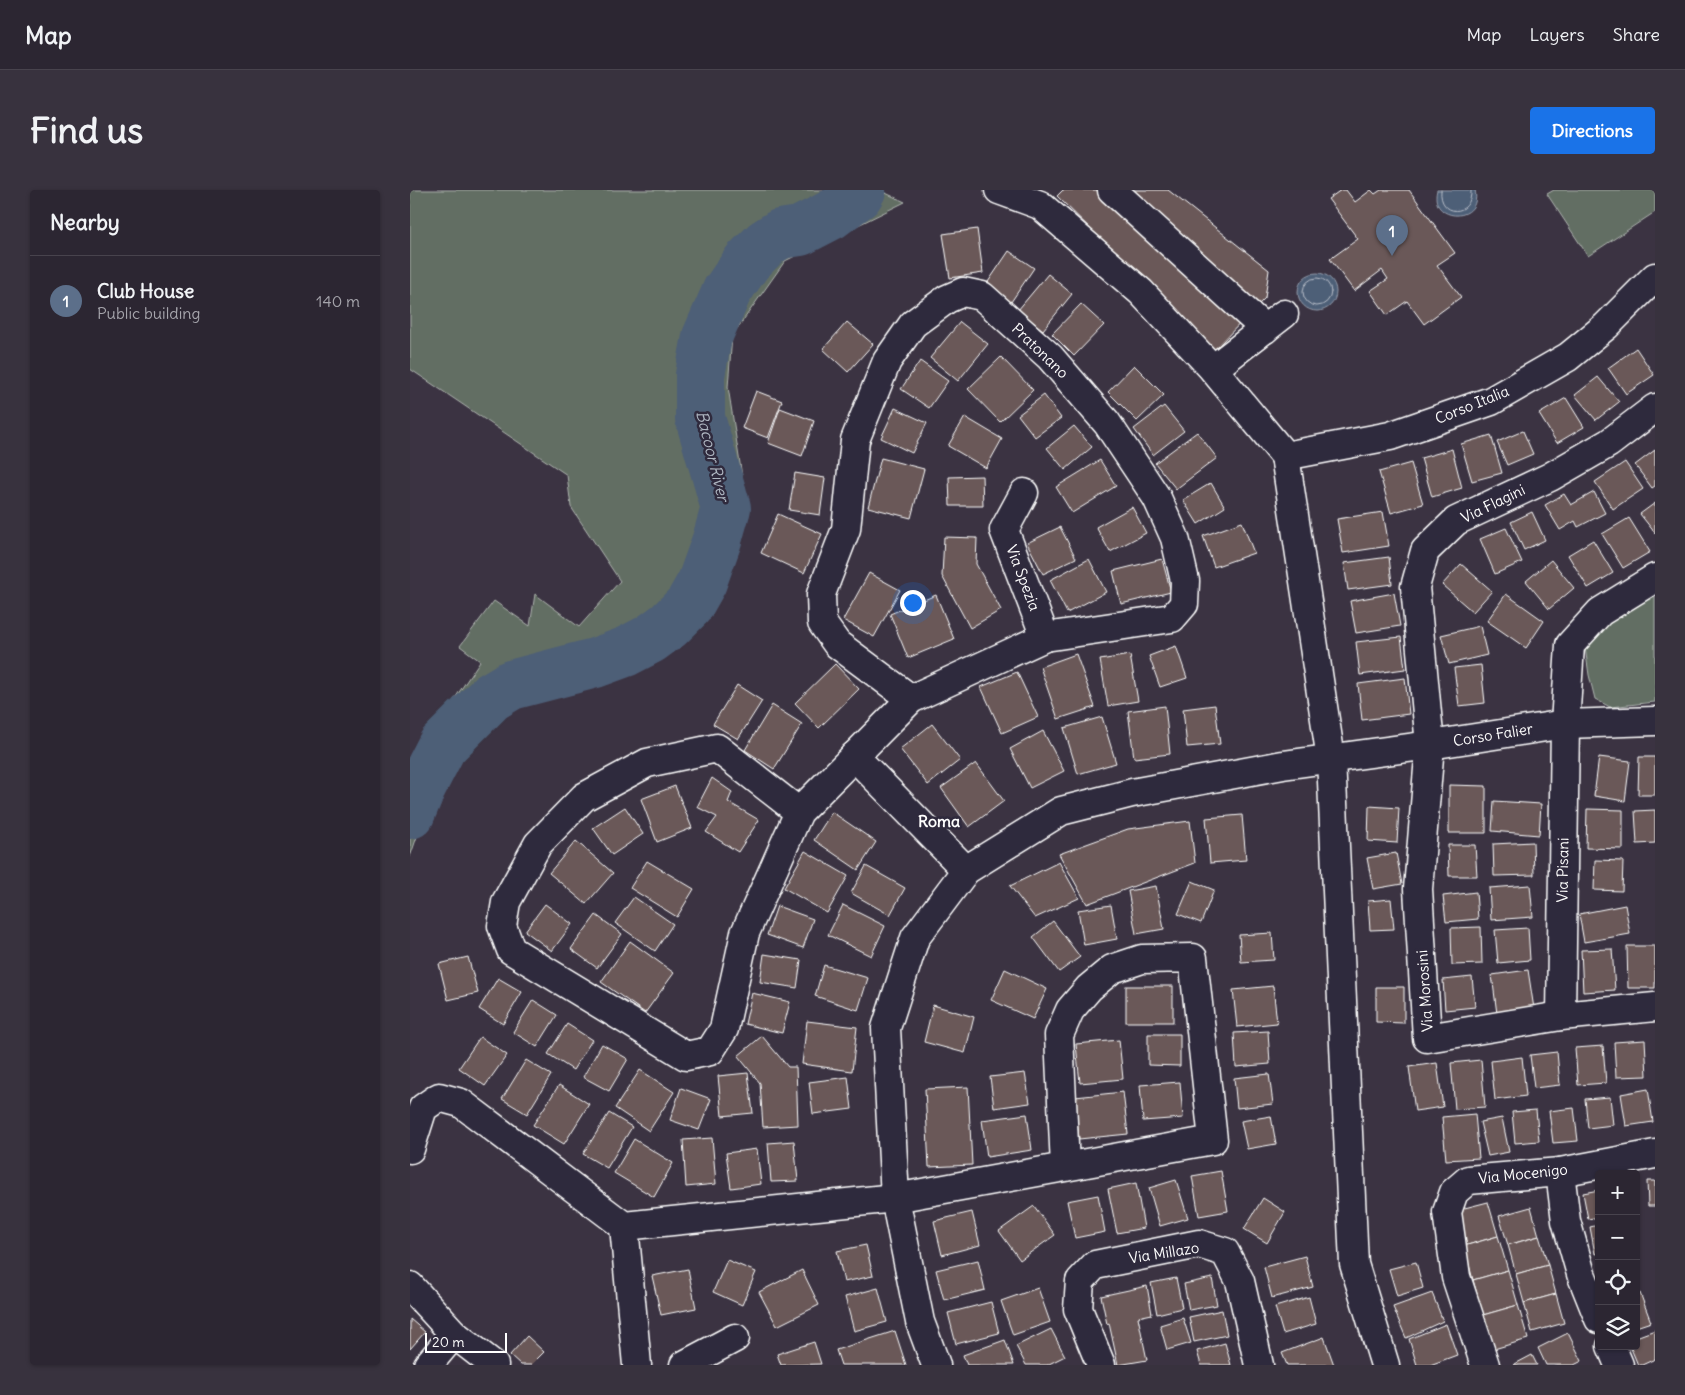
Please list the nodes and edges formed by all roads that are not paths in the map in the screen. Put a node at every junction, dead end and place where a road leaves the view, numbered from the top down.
1 (999, 190) edge
2 (1112, 190) edge
3 (1048, 198) edge
4 (1655, 277) edge
5 (1213, 369) junction
6 (1655, 408) edge
7 (1285, 456) junction
8 (1024, 493) dead end
9 (1655, 578) edge
10 (1045, 637) junction
11 (911, 699) junction
12 (1655, 721) edge
13 (1564, 724) junction
14 (1430, 745) junction
15 (854, 756) junction
16 (1331, 759) junction
17 (799, 812) junction
18 (966, 870) junction
19 (1655, 1007) edge
20 (1561, 1016) junction
21 (410, 1149) edge
22 (1655, 1154) edge
23 (1065, 1167) junction
24 (1560, 1172) junction
25 (896, 1198) junction
26 (624, 1226) junction
27 (410, 1286) edge
28 (1595, 1309) edge
29 (454, 1334) junction
30 (736, 1338) dead end
31 (1613, 1350) edge
32 (428, 1365) edge
33 (494, 1365) edge
34 (637, 1365) edge
35 (684, 1365) edge
36 (936, 1365) edge
37 (1101, 1365) edge
38 (1259, 1365) edge
39 (1385, 1365) edge
40 (1485, 1365) edge
41 (1619, 1365) edge

1 - 3 street
2 - 5 street
3 - 5 street
4 - 7 street, Corso Italia
5 - 7 street
6 - 14 street, Via Flagini
7 - 16 street
8 - 10 street, Via Spezia
9 - 13 street, Via Pisani
10 - 11 street, Pratonano
10 - 11 street, Pratonano
11 - 15 street
12 - 13 street, Corso Falier
13 - 14 street, Corso Falier
13 - 20 street, Via Pisani
14 - 16 street, Corso Falier
14 - 20 street, Via Morosini
15 - 17 street
15 - 18 street
16 - 18 street, Corso Falier
16 - 39 street
17 - 17 street
18 - 25 street
19 - 20 street, Via Morosini
21 - 26 street
22 - 24 street, Via Mocenigo
23 - 23 street
23 - 25 street
24 - 28 street
24 - 40 street, Via Mocenigo
25 - 26 street
25 - 36 street
26 - 34 street
27 - 29 street
29 - 32 street
29 - 33 street
30 - 35 street
31 - 41 street
37 - 38 street, Via Millazo

